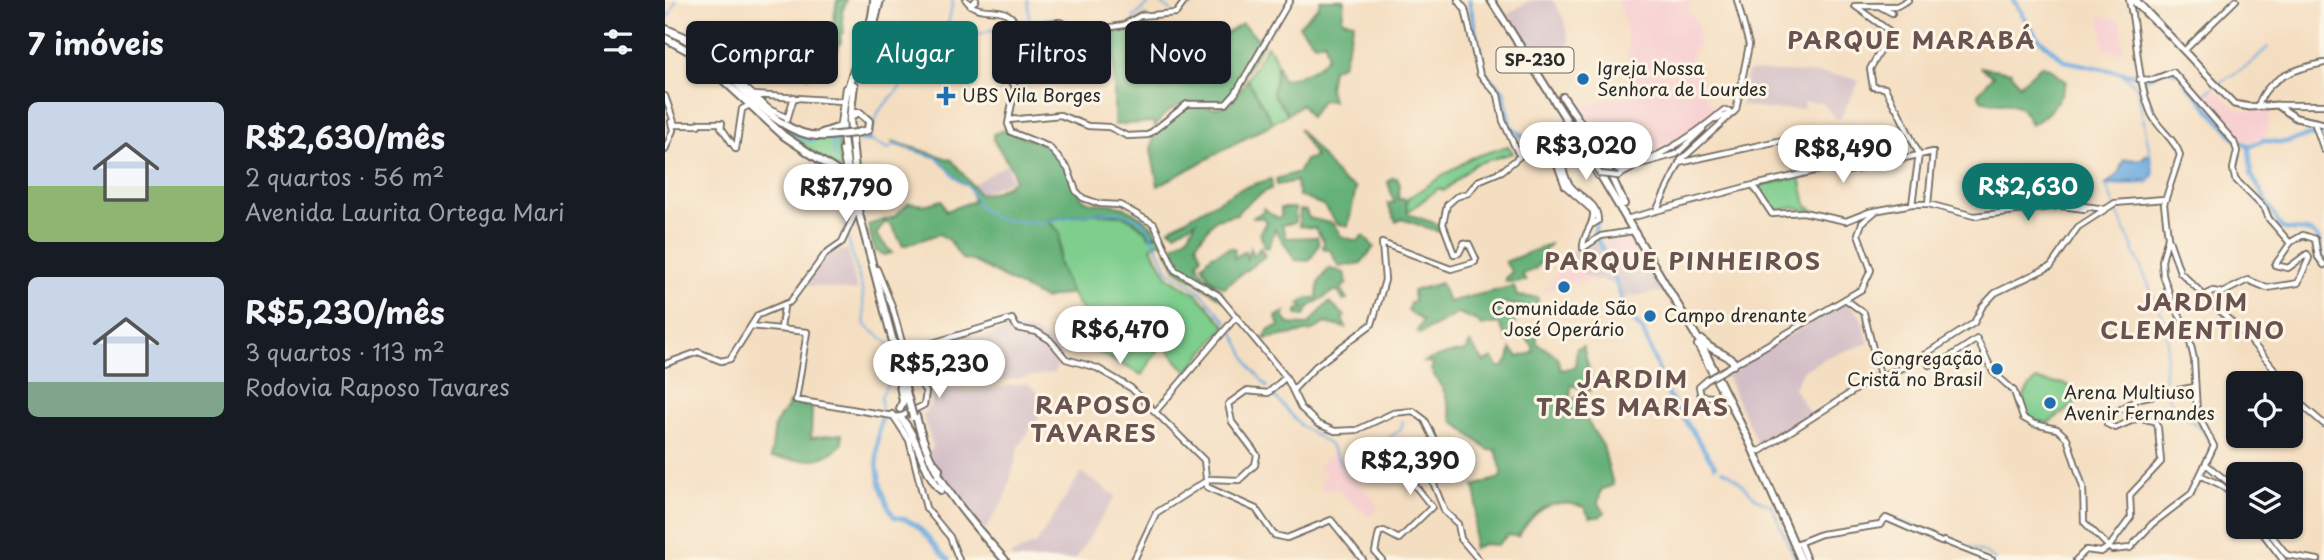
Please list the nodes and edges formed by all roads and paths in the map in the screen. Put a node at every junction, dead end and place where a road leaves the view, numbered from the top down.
1 (877, 0) edge
2 (966, 0) edge
3 (976, 0) edge
4 (1187, 0) edge
5 (1290, 0) edge
6 (1495, 0) edge
7 (1737, 0) edge
8 (1908, 0) edge
9 (2236, 0) edge
10 (1459, 1) edge
11 (2133, 2) edge
12 (970, 5) junction
13 (873, 21) edge
14 (1013, 21) edge
15 (1111, 27) edge
16 (665, 29) edge
17 (665, 38) edge
18 (2186, 49) junction
19 (2324, 63) edge
20 (1537, 69) junction
21 (852, 76) edge
22 (2139, 80) junction
23 (853, 84) edge
24 (1012, 84) edge
25 (854, 85) joint
26 (1543, 86) joint
27 (732, 88) junction
28 (746, 90) junction
29 (794, 97) junction
30 (740, 99) junction
31 (1558, 99) junction
32 (665, 100) edge
33 (841, 101) junction
34 (757, 105) junction
35 (2277, 105) junction
36 (2324, 105) edge
37 (2258, 107) junction
38 (1732, 112) junction
39 (741, 116) junction
40 (850, 119) junction
41 (1010, 120) junction
42 (786, 122) junction
43 (2314, 122) junction
44 (1719, 123) junction
45 (673, 124) junction
46 (2324, 124) edge
47 (840, 127) junction
48 (798, 133) junction
49 (1569, 137) junction
50 (665, 139) edge
51 (1552, 146) junction
52 (1675, 146) junction
53 (665, 150) edge
54 (2324, 150) edge
55 (1680, 152) junction
56 (1519, 154) junction
57 (1919, 154) junction
58 (1602, 155) junction
59 (1679, 163) junction
60 (1846, 164) junction
61 (1614, 165) junction
62 (1831, 167) junction
63 (1860, 169) junction
64 (1614, 177) junction
65 (847, 178) junction
66 (1755, 185) junction
67 (858, 196) junction
68 (2164, 198) junction
69 (1930, 202) junction
70 (1912, 204) junction
71 (1624, 205) junction
72 (1660, 207) junction
73 (2098, 211) junction
74 (1868, 214) junction
75 (1627, 218) junction
76 (855, 219) junction
77 (1595, 223) junction
78 (1633, 231) junction
79 (2290, 243) junction
80 (2168, 246) junction
81 (1648, 252) junction
82 (871, 260) junction
83 (2324, 265) edge
84 (877, 269) junction
85 (2204, 296) junction
86 (1846, 299) junction
87 (783, 308) junction
88 (1236, 317) junction
89 (753, 324) junction
90 (781, 328) junction
91 (1699, 342) junction
92 (1928, 357) junction
93 (906, 359) junction
94 (665, 364) edge
95 (1732, 364) junction
96 (1717, 370) junction
97 (2276, 371) edge
98 (911, 372) junction
99 (1880, 375) junction
100 (1286, 377) junction
101 (906, 382) junction
102 (2194, 387) junction
103 (1293, 390) junction
104 (1720, 395) junction
105 (2303, 407) edge
106 (1156, 411) junction
107 (904, 413) junction
108 (1734, 415) junction
109 (2324, 424) edge
110 (1742, 426) junction
111 (1756, 453) junction
112 (1415, 458) junction
113 (2208, 464) junction
114 (917, 465) junction
115 (928, 472) junction
116 (2202, 476) junction
117 (2226, 479) edge
118 (1207, 484) junction
119 (942, 487) junction
120 (2226, 489) edge
121 (983, 535) junction
122 (2269, 539) edge
123 (2273, 539) edge
124 (1796, 543) junction
125 (997, 544) dead end
126 (2109, 547) junction
127 (2286, 557) edge
128 (1005, 559) edge
129 (959, 560) edge
130 (1134, 560) edge
131 (1363, 560) edge
132 (1382, 560) edge
133 (1479, 560) edge
134 (1804, 560) edge
135 (1992, 560) edge
136 (2075, 560) edge
137 (2318, 560) edge

1 - 13 highway
2 - 12 main road
3 - 12 main road
4 - 15 main road
5 - 41 main road
6 - 20 highway, SP-230
6 - 31 highway, SP-230
7 - 38 main road
8 - 57 main road
9 - 18 main road
10 - 56 main road
11 - 18 main road
11 - 22 main road
12 - 14 main road
16 - 28 highway
17 - 27 highway
18 - 37 main road
19 - 37 main road
20 - 26 highway
20 - 31 highway, SP-230
21 - 33 main road
22 - 68 main road
22 - 79 main road
23 - 82 highway
24 - 41 main road
25 - 40 highway
25 - 67 highway
26 - 31 main road
27 - 30 main road
27 - 34 highway
28 - 34 highway
28 - 34 main road
29 - 33 main road
29 - 34 main road
29 - 42 main road
30 - 34 main road
30 - 39 main road
31 - 49 main road
31 - 58 highway
31 - 64 highway, SP-230
31 - 71 highway, SP-230
32 - 45 main road
33 - 47 main road
34 - 39 main road
34 - 42 highway
34 - 65 highway
35 - 36 main road
35 - 37 main road
35 - 43 main road
38 - 44 main road
38 - 44 main road
38 - 52 main road
39 - 45 main road
40 - 48 highway, bridge
40 - 67 highway
41 - 88 main road
42 - 48 highway
43 - 46 main road
43 - 54 main road
44 - 55 main road
44 - 59 main road
45 - 50 main road
45 - 53 main road
47 - 48 highway
47 - 65 main road
49 - 51 main road
49 - 64 main road, bridge
49 - 75 main road
51 - 56 main road
51 - 77 main road
51 - 77 main road
52 - 55 main road
52 - 61 main road
55 - 64 main road
56 - 103 main road
57 - 63 main road
57 - 69 main road
57 - 70 main road
58 - 61 main road
58 - 64 highway
59 - 60 main road
59 - 72 main road
60 - 62 main road
60 - 63 main road
61 - 64 main road
62 - 63 main road
62 - 66 main road
64 - 71 highway
64 - 75 highway
65 - 76 main road
66 - 72 main road
66 - 74 main road
67 - 84 highway
68 - 73 main road
68 - 80 main road
69 - 70 main road
69 - 73 main road
70 - 74 main road
71 - 75 highway, SP-230
72 - 75 main road
73 - 92 main road
74 - 86 main road
75 - 78 main road
75 - 81 highway, SP-230
75 - 91 highway, SP-230
76 - 82 main road
76 - 87 main road
77 - 78 main road
78 - 81 main road
79 - 83 main road
79 - 85 main road
80 - 85 main road
80 - 102 main road
81 - 91 highway, SP-230
82 - 107 highway
84 - 93 main road
84 - 101 highway
85 - 97 main road
86 - 95 main road
86 - 99 main road
87 - 89 main road
87 - 90 main road
88 - 100 main road
88 - 106 main road
89 - 90 main road
89 - 94 main road
90 - 107 main road
91 - 95 highway
91 - 96 highway, SP-230
91 - 110 highway, SP-230
92 - 99 main road
92 - 126 main road
93 - 98 main road
93 - 106 main road
95 - 96 main road
95 - 96 highway
96 - 104 main road
96 - 104 main road, bridge
96 - 111 highway, SP-230
98 - 101 highway
98 - 107 main road
99 - 111 main road
100 - 103 main road
100 - 118 main road
101 - 107 highway
102 - 113 main road
102 - 126 main road
103 - 112 main road
104 - 108 main road
105 - 109 main road
106 - 118 main road
107 - 114 main road
107 - 115 highway
107 - 119 highway
107 - 119 highway
108 - 110 highway
108 - 111 main road
110 - 111 highway, SP-230
111 - 124 highway, SP-230
112 - 132 main road
112 - 133 main road
113 - 116 main road
113 - 117 main road
114 - 115 highway
114 - 129 main road
115 - 119 highway
116 - 120 main road
116 - 126 main road
118 - 130 main road
118 - 131 main road
119 - 121 highway
119 - 128 highway
121 - 125 highway
121 - 128 highway
122 - 127 main road
123 - 127 main road
124 - 134 highway, SP-230
124 - 135 main road
126 - 136 main road
127 - 137 main road

